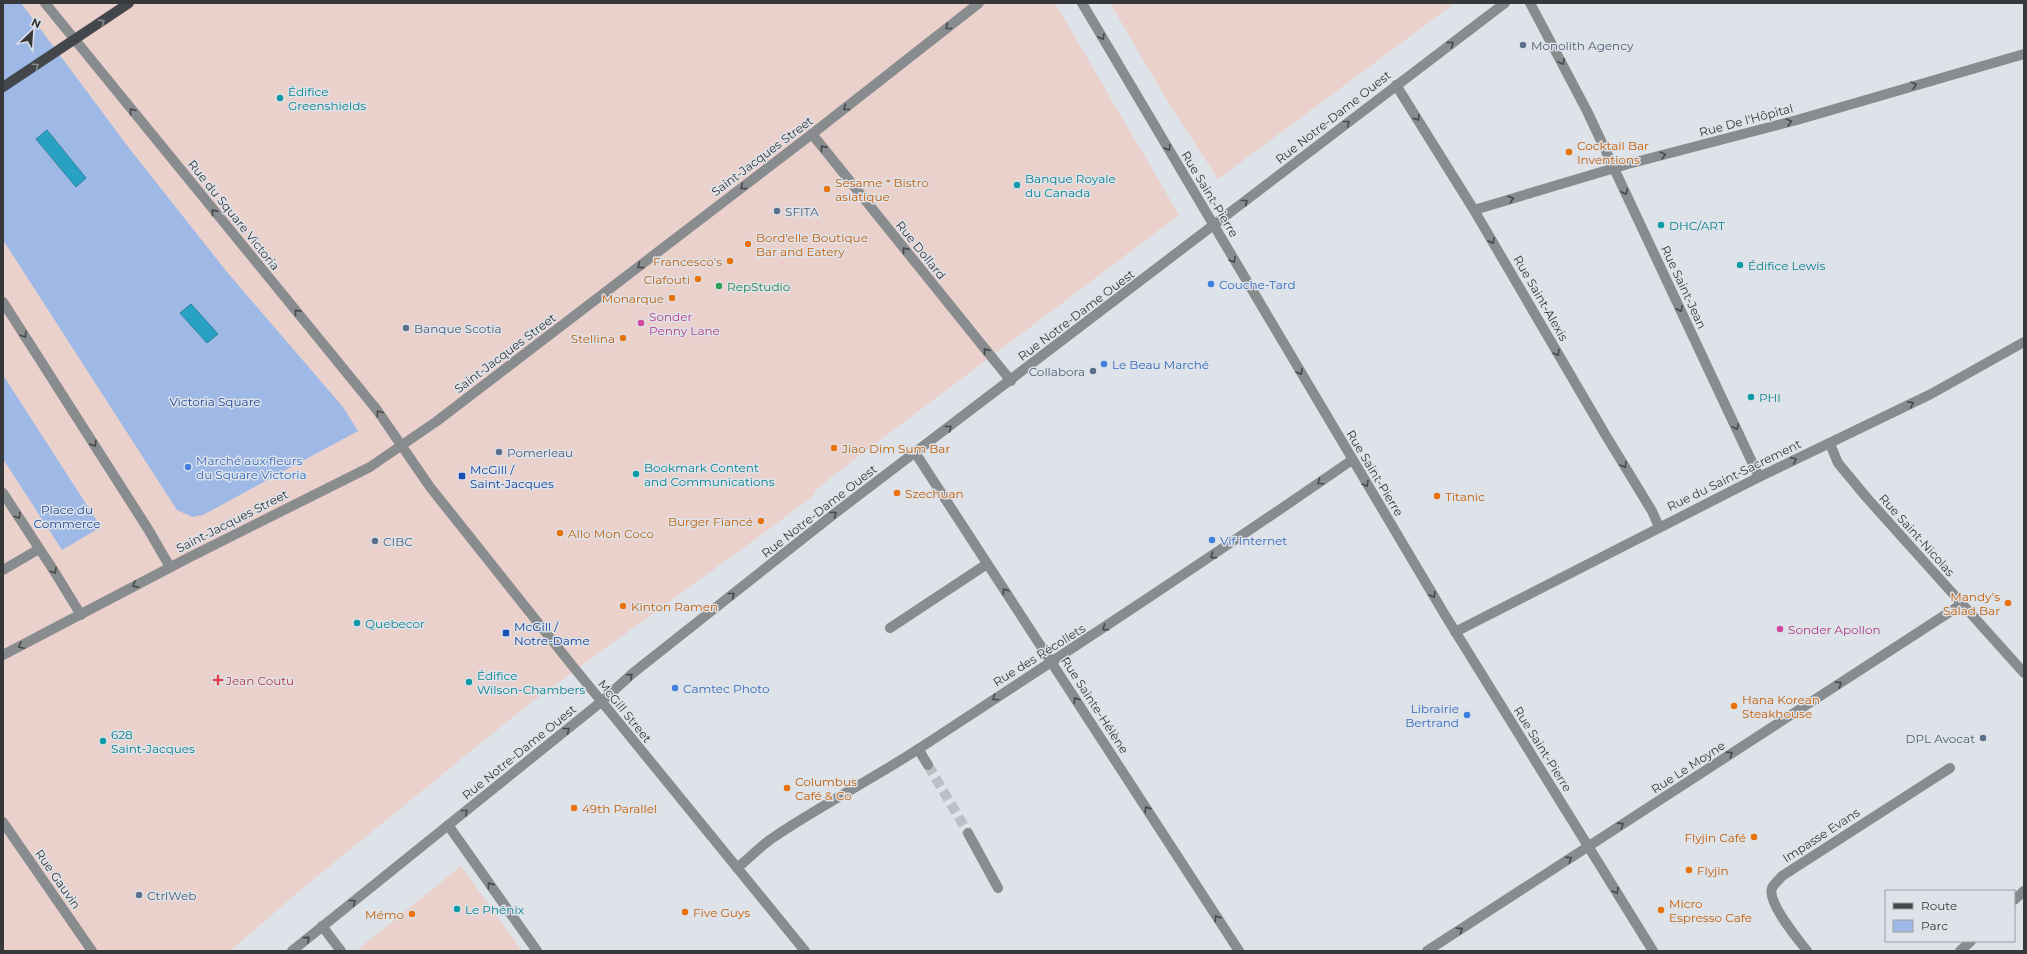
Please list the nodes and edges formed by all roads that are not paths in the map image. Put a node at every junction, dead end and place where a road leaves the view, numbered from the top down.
1 (45, 3) edge
2 (129, 3) edge
3 (978, 3) edge
4 (1082, 3) edge
5 (1505, 3) edge
6 (1530, 3) edge
7 (74, 40) junction
8 (2024, 54) edge
9 (1396, 85) junction
10 (3, 87) edge
11 (812, 134) junction
12 (1614, 168) junction
13 (1474, 210) junction
14 (1214, 226) junction
15 (3, 302) edge
16 (2024, 342) edge
17 (1011, 381) junction
18 (1830, 444) junction
19 (402, 445) junction
20 (916, 454) junction
21 (1352, 460) junction
22 (1759, 477) junction
23 (3, 493) edge
24 (1659, 527) junction
25 (39, 549) junction
26 (987, 564) junction
27 (170, 567) junction
28 (3, 570) edge
29 (1962, 604) junction
30 (81, 615) junction
31 (890, 628) dead end
32 (1455, 632) junction
33 (3, 655) edge
34 (1051, 662) junction
35 (2024, 673) edge
36 (601, 702) junction
37 (918, 749) junction
38 (928, 765) tunnel mouth
39 (1950, 768) dead end
40 (3, 822) edge
41 (448, 825) junction
42 (968, 833) tunnel mouth
43 (1588, 846) junction
44 (737, 868) junction
45 (998, 888) dead end
46 (2024, 891) edge
47 (2015, 899) edge
48 (322, 926) junction
49 (1969, 942) edge
50 (92, 951) edge
51 (292, 951) edge
52 (341, 951) edge
53 (537, 951) edge
54 (805, 951) edge
55 (1239, 951) edge
56 (1427, 951) edge
57 (1653, 951) edge
58 (1807, 951) edge
59 (1960, 951) edge

1 - 7 street, Rue du Square Victoria
7 -> 2 main road
3 -> 11 street, Saint-Jacques Street
4 -> 14 street, Rue Saint-Pierre
9 -> 5 street, Rue Notre-Dame Ouest
6 -> 12 street, Rue Saint-Jean
10 -> 7 main road
19 -> 7 street, Rue du Square Victoria
12 -> 8 street, Rue De l'Hôpital
9 -> 13 street, Rue Saint-Alexis
14 -> 9 street, Rue Notre-Dame Ouest
17 -> 11 street, Rue Dollard
11 -> 19 street, Saint-Jacques Street
13 -> 12 street, Rue De l'Hôpital
12 -> 22 street, Rue Saint-Jean
13 -> 24 street, Rue Saint-Alexis
14 - 17 street, Rue Notre-Dame Ouest
14 -> 21 street, Rue Saint-Pierre
15 -> 27 street
18 -> 16 street, Rue du Saint-Sacrement
20 -> 17 street, Rue Notre-Dame Ouest
22 -> 18 street, Rue du Saint-Sacrement
18 - 29 street, Rue Saint-Nicolas
19 - 27 street, Saint-Jacques Street
19 - 36 street, McGill Street
20 - 26 street, Rue Sainte-Hélène
36 -> 20 street, Rue Notre-Dame Ouest
21 -> 32 street, Rue Saint-Pierre
21 -> 34 street, Rue des Récollets
22 - 24 street, Rue du Saint-Sacrement
23 -> 25 street
24 - 32 street, Rue du Saint-Sacrement
25 - 28 street
25 -> 30 street
26 - 31 street
34 -> 26 street, Rue Sainte-Hélène
27 -> 30 street, Saint-Jacques Street
29 - 35 street, Rue Saint-Nicolas
43 -> 29 street, Rue Le Moyne
30 -> 33 street, Saint-Jacques Street
32 - 43 street, Rue Saint-Pierre
34 -> 37 street, Rue des Récollets
55 -> 34 street, Rue Sainte-Hélène
41 -> 36 street, Rue Notre-Dame Ouest
36 - 44 street, McGill Street
37 - 38 street
37 - 44 street, Rue des Récollets
39 - 58 street, Impasse Evans
40 - 50 street, Rue Gauvin
48 -> 41 street, Rue Notre-Dame Ouest
53 -> 41 street
42 - 45 street
56 -> 43 street, Rue Le Moyne
43 -> 57 street, Rue Saint-Pierre
44 - 54 street, McGill Street
46 - 47 street
51 -> 48 street, Rue Notre-Dame Ouest
48 - 52 street
49 - 59 street

